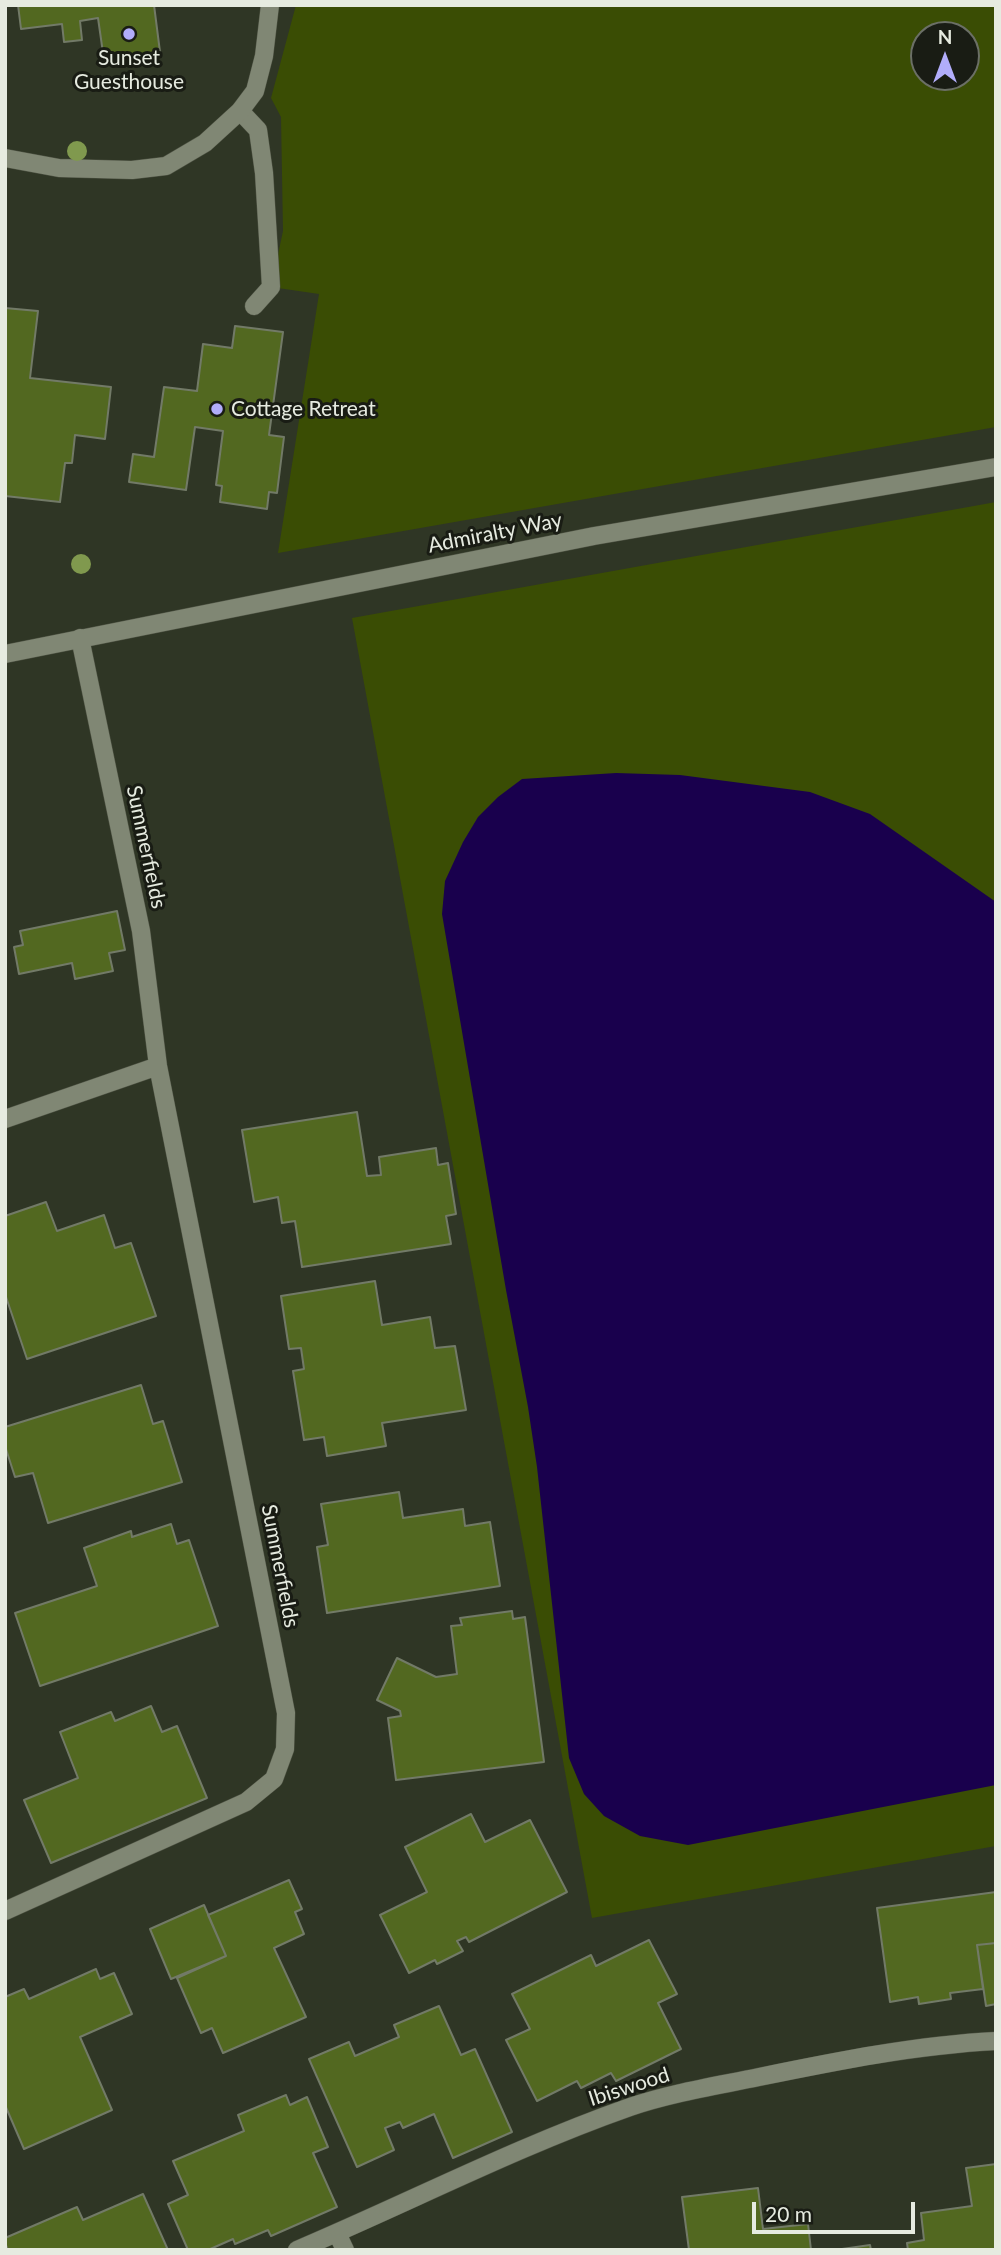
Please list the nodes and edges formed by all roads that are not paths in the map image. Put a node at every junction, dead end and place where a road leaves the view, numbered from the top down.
1 (270, 5) edge
2 (240, 111) junction
3 (5, 158) edge
4 (254, 306) dead end
5 (996, 467) edge
6 (80, 638) junction
7 (5, 654) edge
8 (158, 1066) junction
9 (5, 1119) edge
10 (5, 1911) edge
11 (996, 2041) edge
12 (337, 2233) junction
13 (297, 2250) edge
14 (345, 2250) edge

1 - 2 street
2 - 3 street
2 - 4 street
5 - 6 street, Admiralty Way
6 - 7 street, Admiralty Way
6 - 8 street, Summerfields
8 - 9 street
8 - 10 street, Summerfields
11 - 12 street, Ibiswood
12 - 13 street, Ibiswood
12 - 14 street

